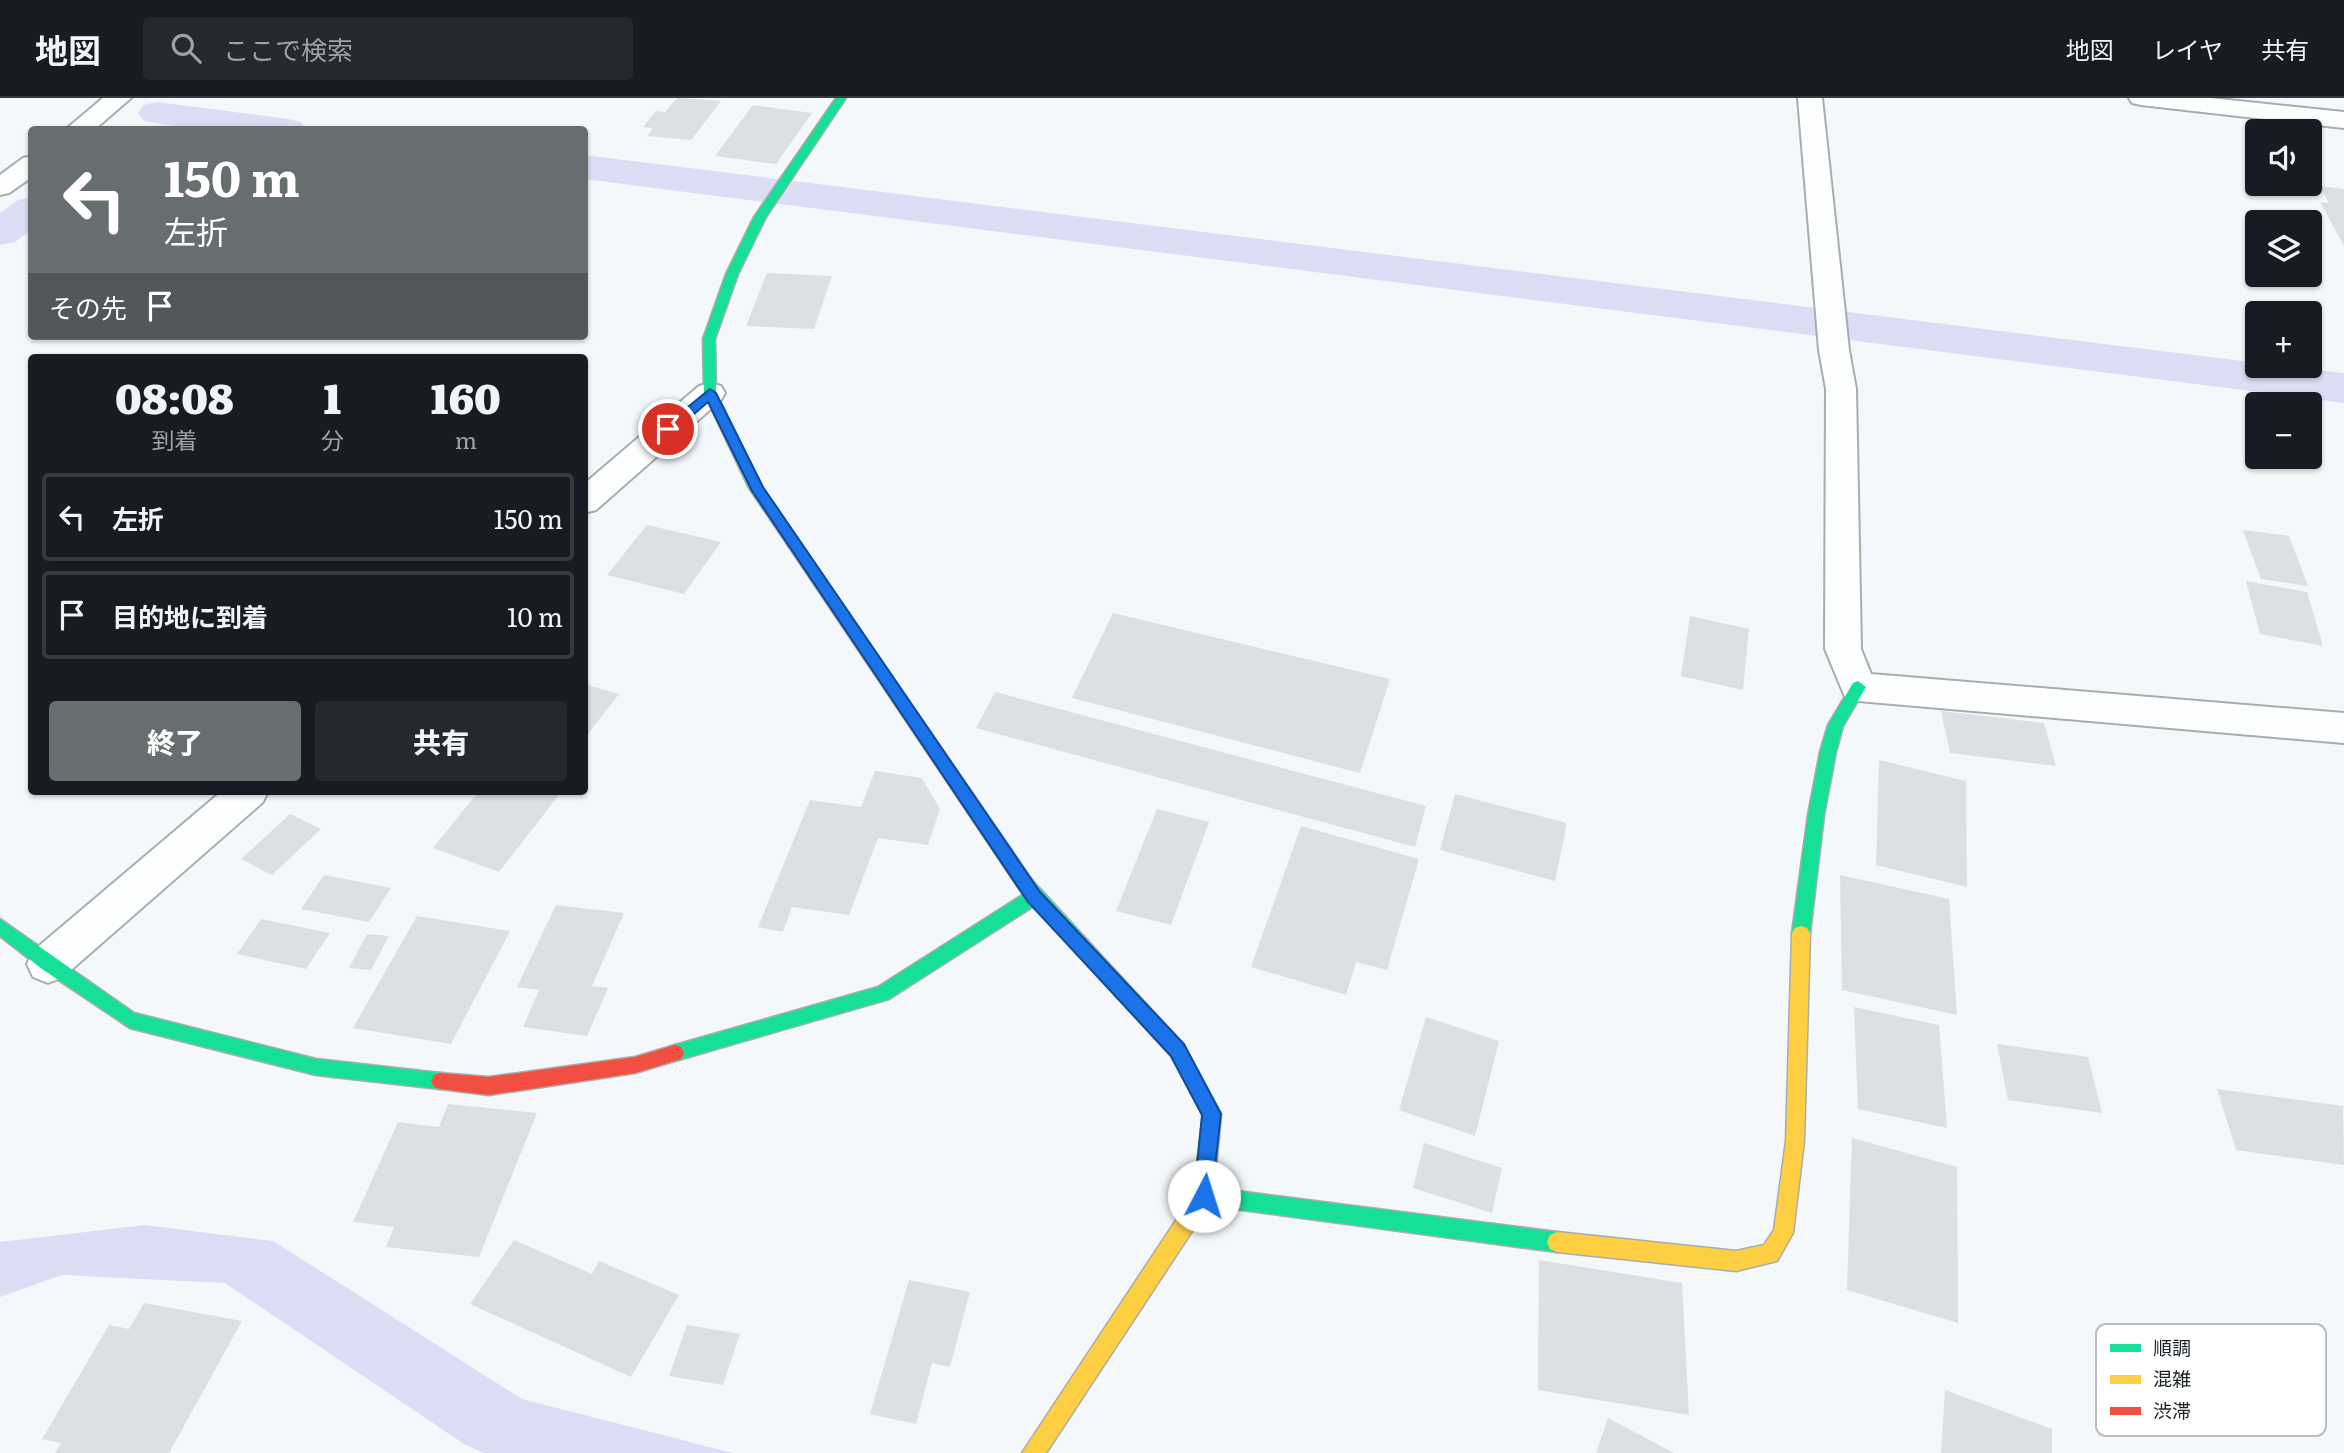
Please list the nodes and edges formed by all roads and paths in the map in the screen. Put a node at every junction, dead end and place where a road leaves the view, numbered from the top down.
1 (119, 98) edge
2 (841, 98) edge
3 (1810, 98) edge
4 (2141, 98) edge
5 (2344, 120) edge
6 (82, 126) edge
7 (28, 167) edge
8 (0, 187) edge
9 (710, 393) junction
10 (588, 499) edge
11 (1858, 687) junction
12 (2344, 728) edge
13 (244, 795) edge
14 (1034, 897) junction
15 (0, 926) edge
16 (48, 964) junction
17 (1204, 1196) junction
18 (1042, 1450) edge

1 - 6 street
2 - 9 street
3 - 11 street
4 - 5 street
7 - 8 street
9 - 10 street
9 - 14 street
11 - 12 street
11 - 17 street
13 - 16 street
14 - 16 street
14 - 17 street
15 - 16 street
17 - 18 street

